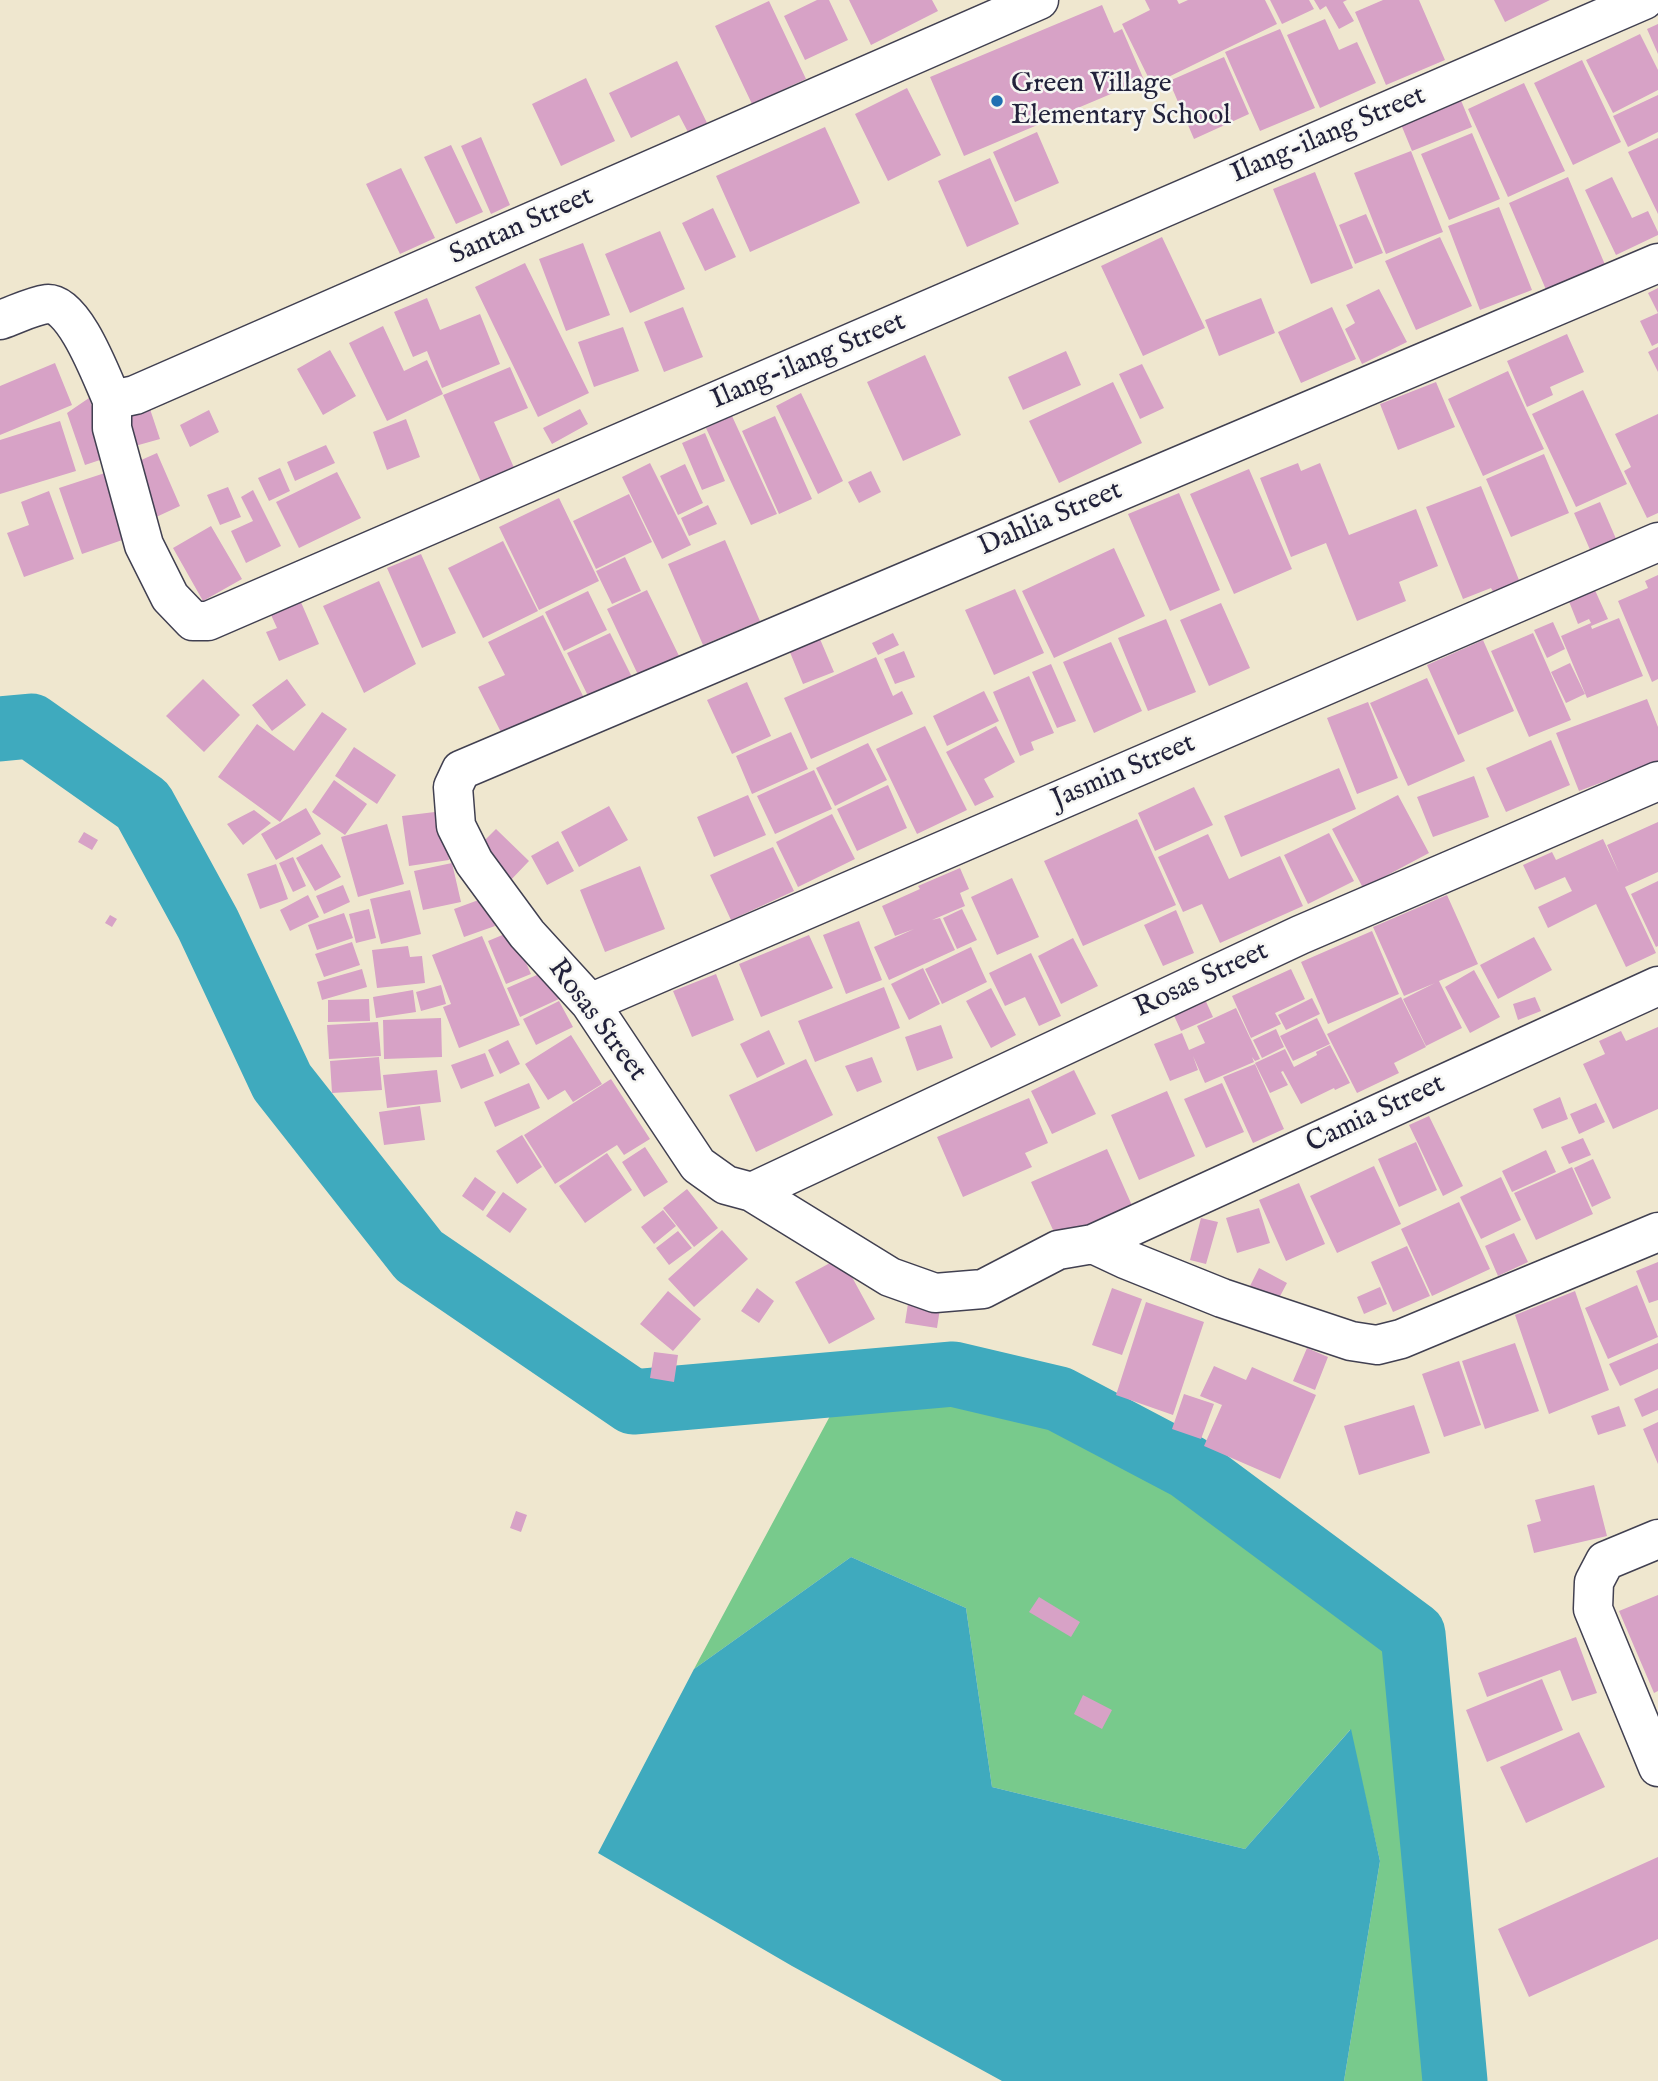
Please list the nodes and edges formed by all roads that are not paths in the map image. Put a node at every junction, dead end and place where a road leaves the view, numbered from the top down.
1 (1038, 0) edge
2 (1644, 0) edge
3 (1658, 263) edge
4 (0, 320) edge
5 (112, 400) junction
6 (1658, 542) edge
7 (1658, 781) edge
8 (453, 788) joint
9 (1658, 986) edge
10 (590, 1003) junction
11 (752, 1192) junction
12 (1658, 1231) edge
13 (1093, 1244) junction
14 (890, 1277) joint
15 (1658, 1539) edge
16 (1658, 1766) edge

1 - 5 street, Santan Street
2 - 5 street, Ilang-ilang Street
3 - 8 street, Dahlia Street
4 - 5 street
6 - 10 street, Jasmin Street
7 - 11 street, Rosas Street
8 - 10 street, Rosas Street
9 - 13 street, Camia Street
10 - 11 street, Rosas Street
11 - 14 street, Rosas Street
12 - 13 street
13 - 14 street, Camia Street
15 - 16 street

